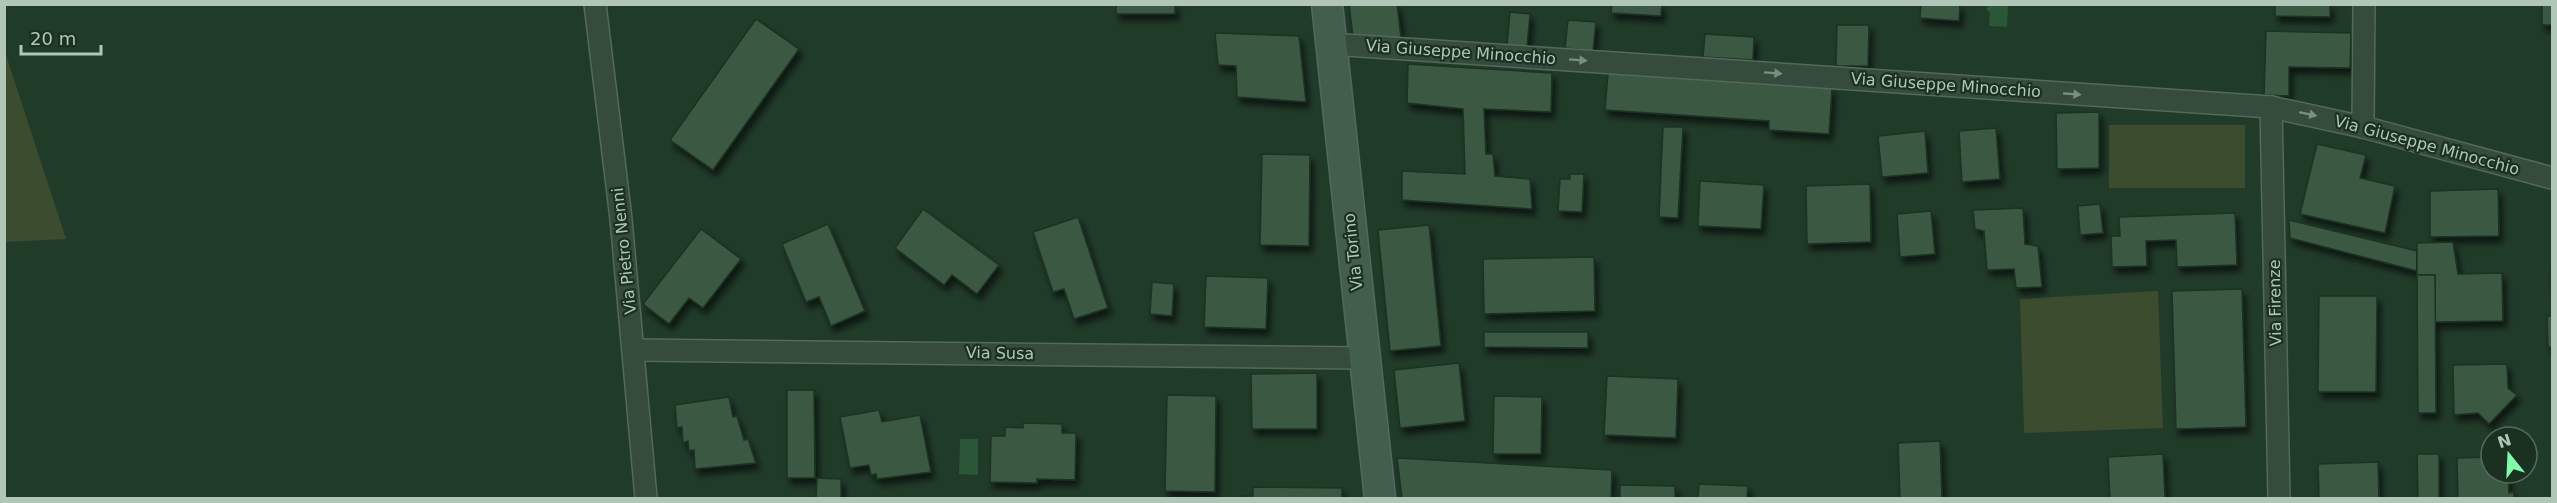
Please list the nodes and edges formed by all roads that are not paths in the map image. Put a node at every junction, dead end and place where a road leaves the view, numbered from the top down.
1 (595, 4) edge
2 (1327, 4) edge
3 (2364, 4) edge
4 (1331, 44) junction
5 (2271, 107) junction
6 (2363, 127) junction
7 (2553, 178) edge
8 (635, 350) junction
9 (1364, 358) junction
10 (646, 498) edge
11 (1380, 498) edge
12 (2279, 498) edge

1 - 8 street, Via Pietro Nenni
2 - 4 street, Via Torino
3 - 6 street
4 -> 5 street, Via Giuseppe Minocchio
4 - 9 street, Via Torino
5 -> 6 street, Via Giuseppe Minocchio
5 - 12 street, Via Firenze
6 - 7 street, Via Giuseppe Minocchio
8 - 9 street, Via Susa
8 - 10 street, Via Pietro Nenni
9 - 11 street, Via Torino

